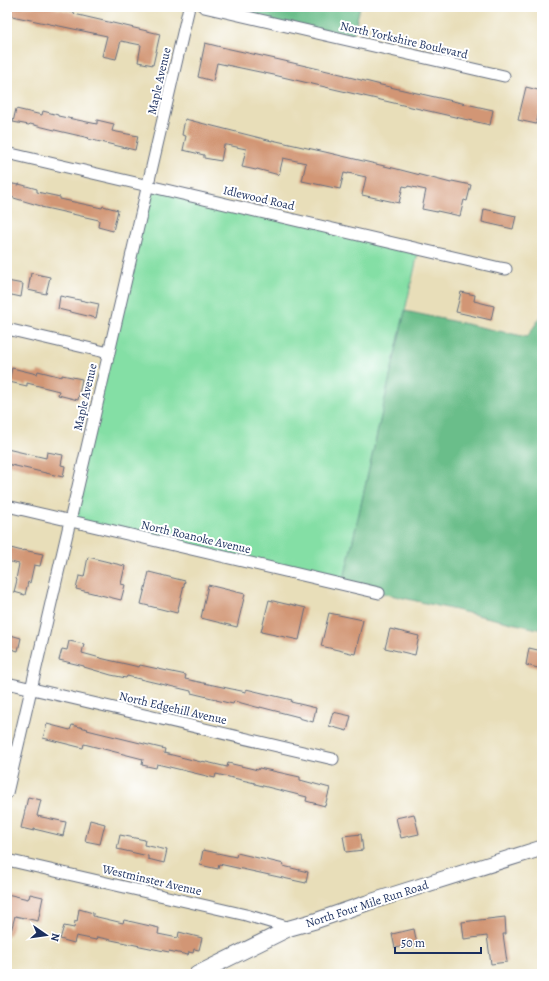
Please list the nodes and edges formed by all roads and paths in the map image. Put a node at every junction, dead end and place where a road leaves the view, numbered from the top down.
1 (190, 7) edge
2 (204, 7) edge
3 (504, 76) dead end
4 (7, 153) edge
5 (148, 186) junction
6 (506, 269) dead end
7 (7, 329) edge
8 (109, 353) junction
9 (7, 506) edge
10 (70, 521) junction
11 (379, 593) dead end
12 (7, 683) edge
13 (31, 689) junction
14 (333, 759) dead end
15 (7, 793) edge
16 (542, 848) edge
17 (7, 860) edge
18 (290, 928) junction
19 (197, 974) edge

1 - 5 street, Maple Avenue
2 - 3 street, North Yorkshire Boulevard
4 - 5 street, Idlewood Road
5 - 6 street, Idlewood Road
5 - 8 street, Maple Avenue
7 - 8 street
8 - 10 street, Maple Avenue
9 - 10 street, North Roanoke Avenue
10 - 11 street, North Roanoke Avenue
10 - 13 street, Maple Avenue
12 - 13 street, North Edgehill Avenue
13 - 14 street, North Edgehill Avenue
13 - 15 street, Maple Avenue
16 - 18 street, North Four Mile Run Road
17 - 18 street, Westminster Avenue
18 - 19 street, North Four Mile Run Road

